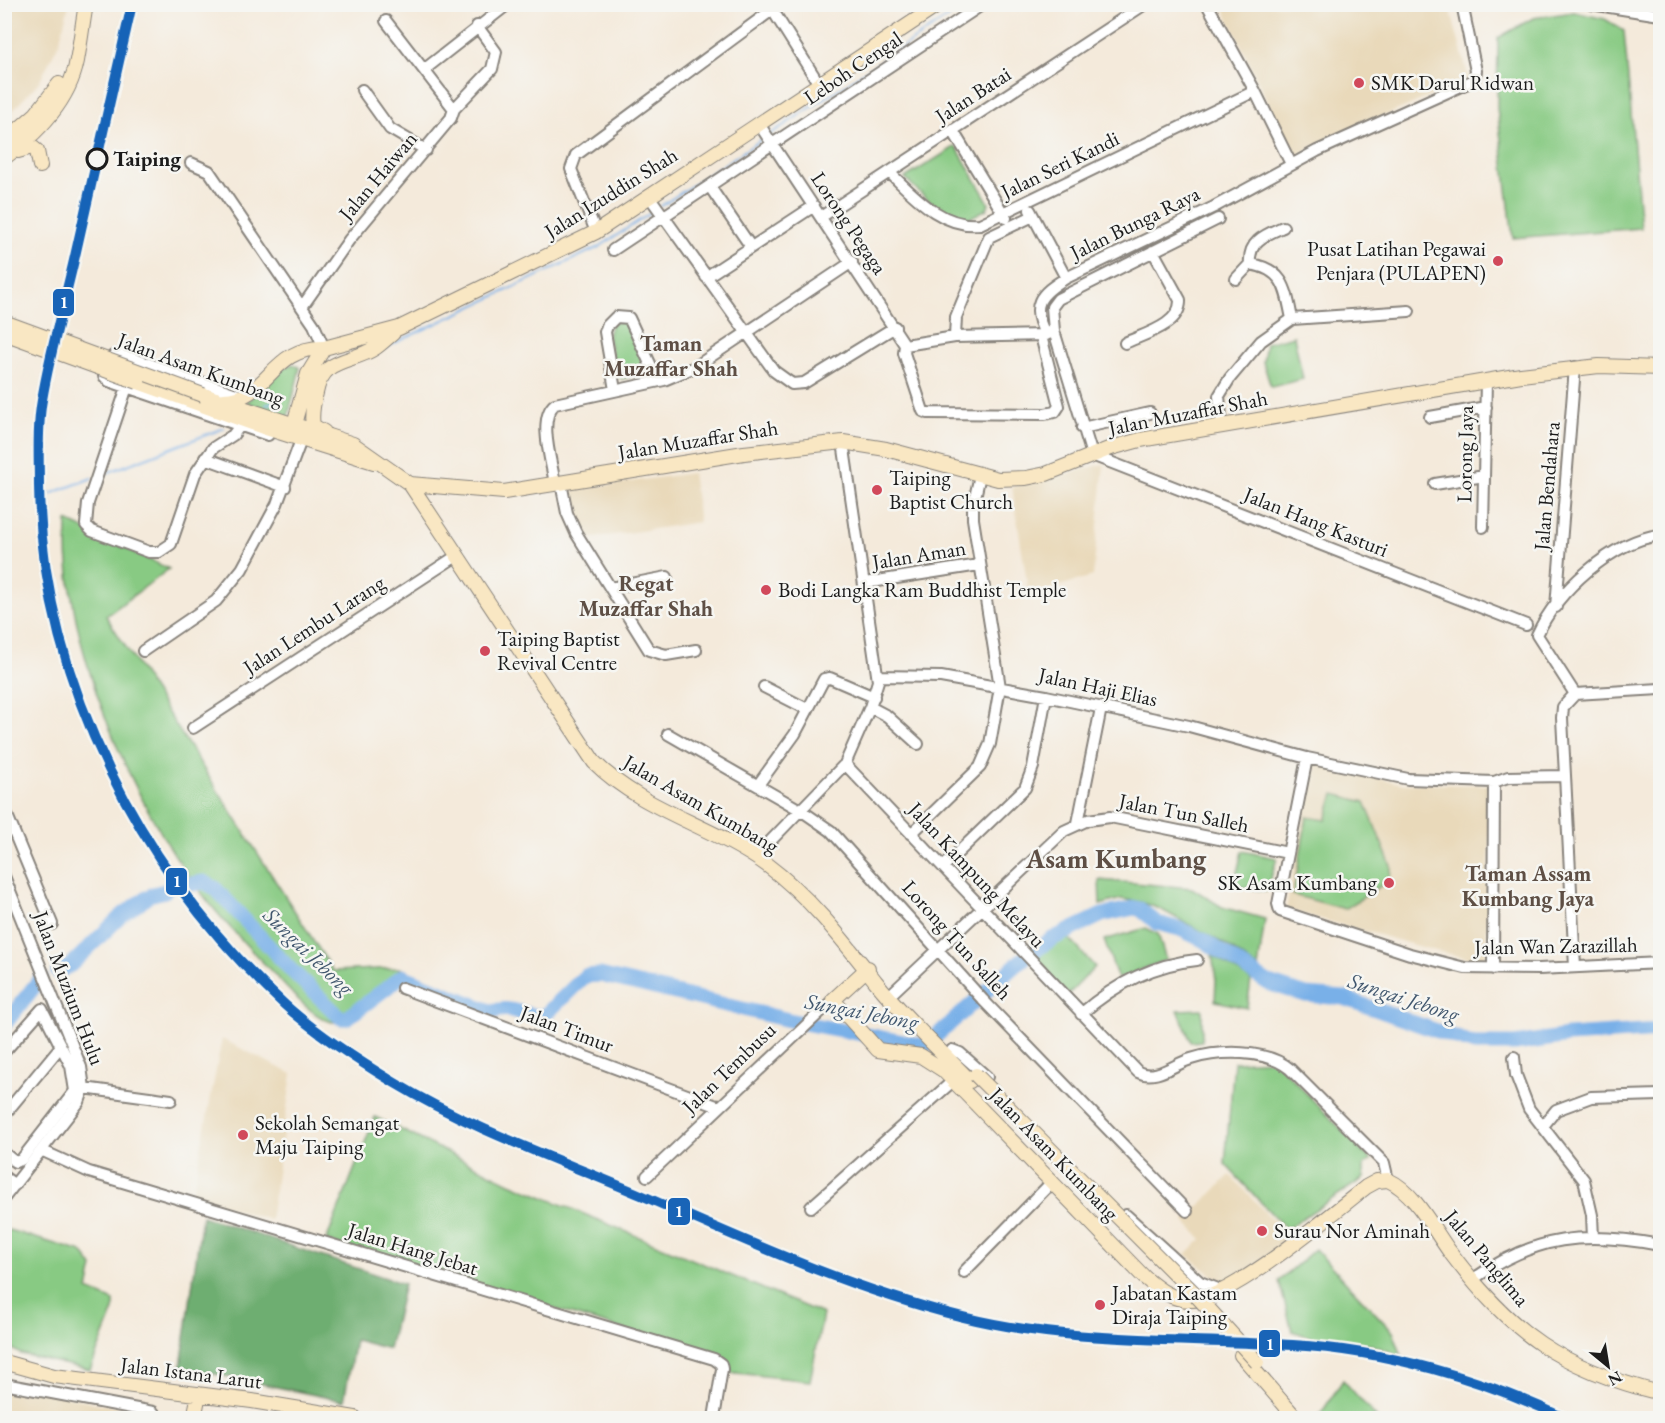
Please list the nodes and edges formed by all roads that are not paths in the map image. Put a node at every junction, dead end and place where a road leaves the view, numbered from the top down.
1 (86, 4) edge
2 (508, 4) edge
3 (940, 4) edge
4 (983, 4) edge
5 (1145, 4) edge
6 (1207, 4) edge
7 (1462, 4) edge
8 (1590, 4) edge
9 (774, 6) edge
10 (1660, 15) edge
11 (386, 21) dead end
12 (477, 26) junction
13 (79, 42) junction
14 (425, 69) junction
15 (819, 84) junction
16 (362, 90) dead end
17 (1255, 91) junction
18 (53, 95) junction
19 (454, 110) junction
20 (51, 115) junction
21 (953, 131) junction
22 (767, 135) junction
23 (33, 137) junction
24 (4, 144) edge
25 (426, 150) junction
26 (4, 159) edge
27 (191, 163) dead end
28 (1291, 164) junction
29 (889, 172) junction
30 (710, 187) junction
31 (1026, 204) junction
32 (814, 206) junction
33 (657, 208) junction
34 (1004, 214) junction
35 (1033, 216) junction
36 (821, 217) junction
37 (1218, 219) dead end
38 (1011, 227) junction
39 (1283, 227) dead end
40 (596, 232) junction
41 (751, 247) junction
42 (613, 250) dead end
43 (1153, 251) junction
44 (852, 262) junction
45 (1250, 264) junction
46 (706, 277) junction
47 (1066, 278) junction
48 (1236, 279) dead end
49 (302, 307) junction
50 (1409, 311) dead end
51 (1292, 319) junction
52 (4, 322) edge
53 (896, 327) junction
54 (399, 328) junction
55 (4, 333) edge
56 (745, 333) junction
57 (1047, 334) junction
58 (955, 338) junction
59 (1125, 343) dead end
60 (905, 345) junction
61 (324, 348) junction
62 (280, 363) junction
63 (1659, 363) edge
64 (1575, 368) junction
65 (316, 378) junction
66 (658, 381) junction
67 (1486, 381) junction
68 (132, 384) junction
69 (615, 390) junction
70 (245, 397) junction
71 (226, 407) junction
72 (1486, 407) junction
73 (1150, 413) dead end
74 (1430, 417) dead end
75 (248, 421) junction
76 (1222, 426) junction
77 (1082, 428) junction
78 (296, 434) junction
79 (335, 439) junction
80 (843, 442) junction
81 (1092, 455) junction
82 (205, 458) junction
83 (379, 462) junction
84 (980, 475) junction
85 (1484, 476) junction
86 (410, 484) junction
87 (558, 484) junction
88 (1435, 484) dead end
89 (285, 487) junction
90 (1483, 527) dead end
91 (1660, 535) edge
92 (458, 555) junction
93 (979, 565) junction
94 (667, 577) dead end
95 (865, 583) junction
96 (610, 588) junction
97 (1556, 607) junction
98 (1544, 624) junction
99 (1526, 626) junction
100 (1537, 639) junction
101 (696, 650) dead end
102 (143, 651) dead end
103 (878, 676) junction
104 (764, 687) dead end
105 (1000, 687) junction
106 (1660, 689) edge
107 (1575, 694) junction
108 (1046, 696) junction
109 (872, 702) junction
110 (1101, 708) junction
111 (807, 709) junction
112 (192, 728) dead end
113 (668, 734) dead end
114 (918, 744) dead end
115 (1307, 758) junction
116 (845, 764) junction
117 (1564, 776) junction
118 (1494, 782) junction
119 (758, 785) junction
120 (4, 808) edge
121 (802, 811) junction
122 (1078, 823) junction
123 (911, 834) junction
124 (1288, 853) junction
125 (755, 857) junction
126 (943, 867) junction
127 (4, 876) edge
128 (983, 910) junction
129 (52, 924) dead end
130 (939, 950) junction
131 (1197, 960) dead end
132 (1660, 963) edge
133 (1575, 967) junction
134 (868, 968) junction
135 (1493, 969) junction
136 (402, 988) dead end
137 (892, 994) junction
138 (833, 1000) junction
139 (1081, 1014) junction
140 (62, 1046) junction
141 (945, 1046) junction
142 (4, 1052) edge
143 (1251, 1055) joint
144 (1514, 1058) dead end
145 (973, 1078) junction
146 (954, 1080) junction
147 (84, 1088) junction
148 (1660, 1095) edge
149 (171, 1100) dead end
150 (718, 1107) junction
151 (4, 1115) edge
152 (1544, 1125) junction
153 (43, 1151) junction
154 (4, 1153) edge
155 (647, 1176) dead end
156 (4, 1177) edge
157 (1388, 1180) junction
158 (1052, 1182) junction
159 (15, 1185) junction
160 (4, 1198) edge
161 (811, 1207) dead end
162 (1187, 1211) dead end
163 (1593, 1238) junction
164 (1660, 1245) edge
165 (964, 1272) dead end
166 (1473, 1280) junction
167 (1224, 1292) junction
168 (4, 1355) edge
169 (4, 1362) edge
170 (21, 1366) junction
171 (4, 1384) edge
172 (1660, 1393) edge
173 (199, 1394) junction
174 (158, 1419) edge
175 (194, 1419) edge
176 (355, 1419) edge
177 (714, 1419) edge
178 (1296, 1419) edge
179 (1307, 1419) edge

1 - 13 main road
2 - 12 street
3 - 15 main road, Jalan Izuddin Shah
4 - 22 street, Leboh Cengal
5 - 21 street, Jalan Batai
6 - 17 street
7 - 28 street, Jalan Bunga Raya
8 - 10 street
9 - 15 street
9 - 40 street
11 - 14 street
12 - 14 street
12 - 19 street, Jalan Haiwan
13 - 18 main road
13 - 20 main road
14 - 19 street
15 - 22 main road, Jalan Izuddin Shah
16 - 25 street
17 - 28 street
17 - 31 street, Jalan Seri Kandi
18 - 23 main road
18 - 24 main road
19 - 25 street, Jalan Haiwan
20 - 23 main road
20 - 26 main road
21 - 29 street, Jalan Batai
21 - 34 street
22 - 30 street, Leboh Cengal
22 - 32 street, Lorong Pegaga
22 - 33 main road, Jalan Izuddin Shah
23 - 24 main road
23 - 26 main road
25 - 49 street, Jalan Haiwan
27 - 49 street
28 - 47 street, Jalan Bunga Raya
29 - 34 street, Jalan Seri Kandi
29 - 36 street, Jalan Batai
30 - 33 street, Leboh Cengal
30 - 41 street
31 - 34 street, Jalan Seri Kandi
31 - 35 street
32 - 36 street, Lorong Pegaga
32 - 41 street
33 - 40 main road, Jalan Izuddin Shah
33 - 42 street, Leboh Cengal
33 - 46 street
34 - 38 street
35 - 38 street
35 - 47 street
36 - 44 street, Lorong Pegaga
37 - 43 street, Jalan Bunga Raya
38 - 58 street
39 - 45 street
40 - 54 main road, Jalan Izuddin Shah
41 - 46 street
43 - 57 street, Jalan Bunga Raya
43 - 59 street
44 - 53 street, Lorong Pegaga
44 - 56 street
45 - 48 street
45 - 51 street
46 - 56 street
47 - 57 street, Jalan Bunga Raya
49 - 61 street
50 - 51 street
51 - 76 street
52 - 71 main road, Jalan Asam Kumbang, bridge
53 - 56 street
53 - 60 street, Lorong Pegaga
54 - 61 main road, Jalan Izuddin Shah
54 - 65 main road
55 - 68 main road, Jalan Asam Kumbang, bridge
56 - 66 street
57 - 58 street
57 - 60 street, Lorong Pegaga
57 - 77 street, Jalan Bunga Raya
58 - 60 street
61 - 62 main road, Jalan Izuddin Shah
61 - 65 main road
62 - 65 main road
62 - 70 main road, Jalan Izuddin Shah
63 - 64 main road, Jalan Muzaffar Shah
64 - 67 main road, Jalan Muzaffar Shah
64 - 97 street, Jalan Bendahara
65 - 78 main road
65 - 79 main road
66 - 69 street
66 - 69 street
67 - 72 street, Lorong Jaya
67 - 76 main road, Jalan Muzaffar Shah
68 - 70 street
68 - 71 main road, Jalan Asam Kumbang
68 - 75 street
68 - 82 street
69 - 87 street
70 - 71 main road
71 - 75 main road, Jalan Asam Kumbang
72 - 74 street
72 - 85 street, Lorong Jaya
73 - 77 street
75 - 78 main road, Jalan Asam Kumbang
75 - 78 street
75 - 82 street
76 - 81 main road, Jalan Muzaffar Shah
77 - 81 street, Jalan Bunga Raya
78 - 79 main road, Jalan Asam Kumbang
78 - 83 main road, Jalan Asam Kumbang
78 - 89 street
79 - 83 main road, Jalan Asam Kumbang
80 - 84 main road, Jalan Muzaffar Shah
80 - 87 main road, Jalan Muzaffar Shah
80 - 95 street
81 - 84 main road, Jalan Muzaffar Shah
81 - 99 street, Jalan Hang Kasturi
82 - 89 street
83 - 86 main road, Jalan Asam Kumbang
84 - 93 street, Jalan Aman
85 - 88 street
85 - 90 street, Lorong Jaya
86 - 87 main road, Jalan Muzaffar Shah
86 - 92 main road, Jalan Asam Kumbang
87 - 96 street
89 - 102 street
91 - 97 street
92 - 112 street, Jalan Lembu Larang
92 - 125 main road, Jalan Asam Kumbang
93 - 95 street, Jalan Aman
93 - 105 street, Jalan Aman
94 - 96 street
95 - 103 street
96 - 101 street
97 - 98 street
98 - 99 street
98 - 100 street
99 - 100 street
100 - 107 street
103 - 105 street, Jalan Haji Elias
103 - 109 street
104 - 111 street
105 - 108 street, Jalan Haji Elias
105 - 123 street, Jalan Aman
106 - 107 street
107 - 117 street
108 - 110 street, Jalan Haji Elias
108 - 126 street
109 - 111 street
109 - 114 street
109 - 116 street
110 - 115 street, Jalan Haji Elias
110 - 122 street
111 - 119 street
113 - 119 street, Lorong Tun Salleh
115 - 118 street, Jalan Haji Elias
115 - 124 street
116 - 121 street
116 - 123 street, Jalan Kampung Melayu
117 - 118 street, Jalan Haji Elias
117 - 133 street
118 - 135 street
119 - 121 street, Lorong Tun Salleh
120 - 129 street
121 - 125 street
121 - 130 street, Lorong Tun Salleh
122 - 124 street, Jalan Tun Salleh
122 - 128 street, Jalan Tun Salleh
123 - 126 street, Jalan Kampung Melayu
124 - 135 street, Jalan Wan Zarazillah
125 - 134 main road, Jalan Asam Kumbang
126 - 128 street, Jalan Kampung Melayu
127 - 147 street, Jalan Muzium Hulu
128 - 130 street, Jalan Tun Salleh
128 - 139 street, Jalan Kampung Melayu
130 - 137 street, Jalan Tun Salleh
130 - 162 street, Lorong Tun Salleh
131 - 139 street
132 - 133 street, Jalan Wan Zarazillah
133 - 135 street, Jalan Wan Zarazillah
134 - 137 main road, Jalan Asam Kumbang
134 - 138 main road, Jalan Tembusu
136 - 150 street, Jalan Timur
137 - 141 main road, Jalan Asam Kumbang
138 - 146 main road, Jalan Asam Kumbang
138 - 150 street, Jalan Tembusu
139 - 143 street, Jalan Kampung Melayu
140 - 142 street
140 - 151 street
140 - 154 street
141 - 145 main road, Jalan Asam Kumbang
141 - 167 street, Jalan Asam Kumbang
143 - 157 street, Jalan Panglima
144 - 152 street
145 - 178 main road, Jalan Asam Kumbang
145 - 179 main road, Jalan Asam Kumbang, bridge
146 - 158 main road, Jalan Asam Kumbang
146 - 161 street
147 - 149 street
147 - 153 street, Jalan Muzium Hulu
148 - 152 street
150 - 155 street, Jalan Tembusu
152 - 163 street
153 - 159 street, Jalan Muzium Hulu
153 - 177 street, Jalan Hang Jebat
156 - 159 street
157 - 166 main road, Jalan Panglima
157 - 167 main road
158 - 165 street
158 - 167 main road, Jalan Asam Kumbang
159 - 160 street, Jalan Muzium Hulu
163 - 164 street
163 - 166 street
166 - 172 main road, Jalan Panglima
168 - 170 main road, Jalan Istana Larut
169 - 170 main road, Jalan Istana Larut
170 - 173 main road, Jalan Istana Larut
171 - 174 street
173 - 175 main road
173 - 176 main road, Jalan Istana Larut

